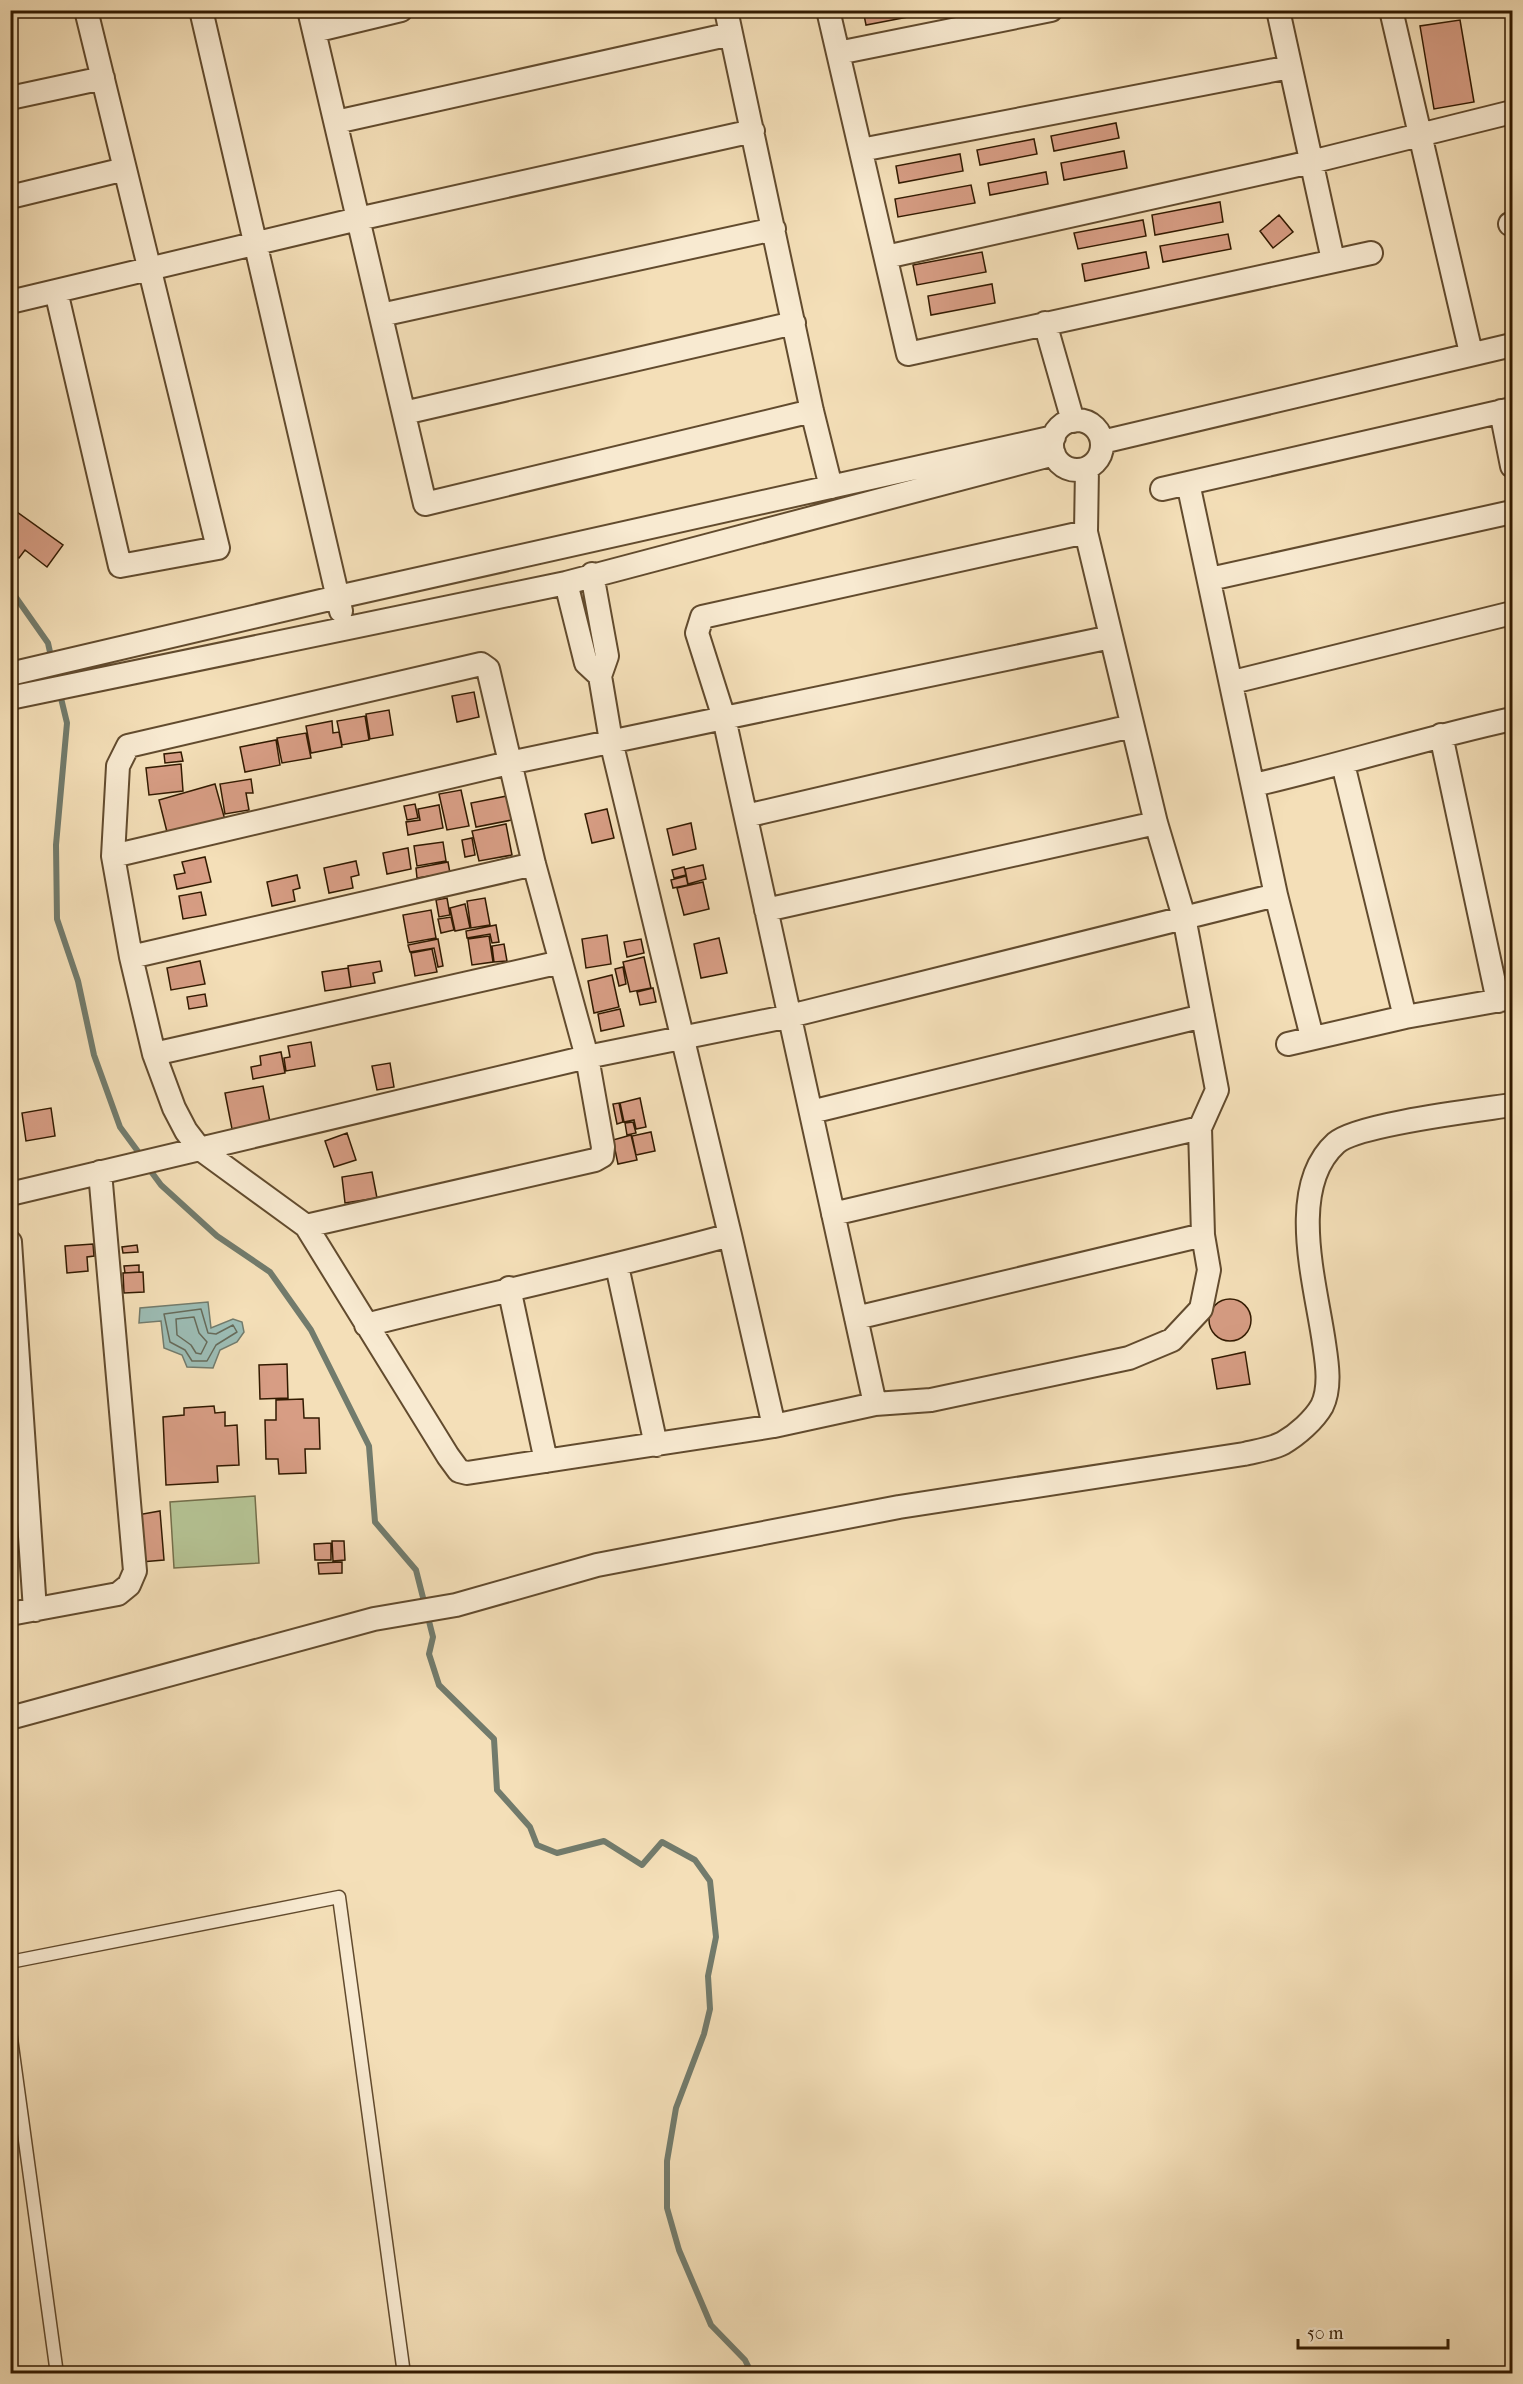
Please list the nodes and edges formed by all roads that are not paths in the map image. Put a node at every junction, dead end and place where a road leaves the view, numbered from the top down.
1 (86, 10) edge
2 (201, 10) edge
3 (401, 10) edge
4 (726, 10) edge
5 (828, 10) edge
6 (1051, 10) edge
7 (1278, 10) edge
8 (1391, 10) edge
9 (312, 21) edge
10 (731, 34) junction
11 (838, 53) junction
12 (1290, 67) junction
13 (103, 78) junction
14 (10, 98) edge
15 (1512, 112) edge
16 (336, 122) junction
17 (753, 131) junction
18 (1418, 134) junction
19 (861, 150) junction
20 (1311, 162) junction
21 (125, 169) junction
22 (10, 197) edge
23 (358, 219) junction
24 (774, 229) junction
25 (255, 244) junction
26 (1371, 254) dead end
27 (886, 257) junction
28 (1333, 260) junction
29 (150, 269) junction
30 (56, 291) junction
31 (10, 302) edge
32 (381, 315) junction
33 (794, 323) junction
34 (1045, 323) junction
35 (1512, 345) edge
36 (1471, 353) junction
37 (1507, 410) edge
38 (812, 411) junction
39 (404, 413) junction
40 (1073, 421) junction
41 (1102, 442) junction
42 (1054, 446) junction
43 (1512, 466) edge
44 (1087, 468) junction
45 (1188, 483) junction
46 (831, 487) junction
47 (1162, 489) dead end
48 (1512, 512) edge
49 (1086, 532) junction
50 (592, 574) junction
51 (1210, 579) junction
52 (566, 583) junction
53 (338, 597) junction
54 (1512, 613) edge
55 (345, 627) junction
56 (1111, 637) junction
57 (133, 644) junction
58 (138, 673) junction
59 (10, 674) edge
60 (600, 675) junction
61 (1233, 682) junction
62 (10, 698) edge
63 (724, 718) junction
64 (1512, 719) edge
65 (1132, 726) junction
66 (1441, 735) junction
67 (611, 741) junction
68 (509, 763) junction
69 (1344, 764) junction
70 (1254, 785) junction
71 (746, 816) junction
72 (1156, 823) junction
73 (113, 856) junction
74 (534, 864) junction
75 (1276, 895) junction
76 (766, 910) junction
77 (1184, 917) junction
78 (131, 957) junction
79 (561, 962) junction
80 (1505, 1000) edge
81 (790, 1016) junction
82 (1203, 1016) junction
83 (1405, 1017) junction
84 (682, 1038) junction
85 (1312, 1038) junction
86 (1288, 1044) dead end
87 (154, 1054) junction
88 (587, 1057) junction
89 (1512, 1105) edge
90 (811, 1112) junction
91 (1200, 1128) junction
92 (199, 1148) junction
93 (110, 1170) junction
94 (10, 1194) edge
95 (833, 1214) junction
96 (306, 1226) junction
97 (730, 1235) junction
98 (1203, 1235) junction
99 (10, 1242) edge
100 (617, 1266) junction
101 (509, 1288) junction
102 (856, 1318) junction
103 (366, 1325) junction
104 (875, 1404) junction
105 (774, 1426) junction
106 (656, 1446) junction
107 (546, 1461) junction
108 (35, 1610) junction
109 (10, 1614) edge
110 (10, 1718) edge
111 (10, 1962) edge
112 (10, 2031) edge
113 (57, 2373) edge
114 (404, 2373) edge

1 - 13 street
2 - 25 street
3 - 9 street
4 - 10 street
5 - 11 street
6 - 11 street
7 - 12 street
8 - 18 street
9 - 16 street
10 - 16 street
10 - 17 street
11 - 19 street
12 - 19 street
12 - 20 street
13 - 14 street
13 - 21 street
15 - 18 street
16 - 23 street
17 - 23 street
17 - 24 street
18 - 20 street
18 - 36 street
19 - 27 street
20 - 27 street
20 - 28 street
21 - 22 street
21 - 29 street
23 - 25 street
23 - 32 street
24 - 32 street
24 - 33 street
25 - 29 street
25 - 53 street
26 - 28 street
27 - 34 street
28 - 34 street
29 - 30 street
29 - 30 street
30 - 31 street
32 - 39 street
33 - 38 street
33 - 39 street
34 - 40 street
35 - 36 street
36 - 41 street
37 - 43 street
37 - 45 street
38 - 39 street
38 - 46 street
40 - 41 street
40 - 42 street
41 - 44 street
42 - 44 street
42 - 46 street
42 - 50 street
44 - 49 street
45 - 47 street
45 - 51 street
46 - 53 street
48 - 51 street
49 - 56 street
49 - 63 street
50 - 52 street
50 - 60 street
51 - 61 street
52 - 55 street
52 - 60 street
53 - 55 street
53 - 57 street
54 - 61 street
55 - 58 street
56 - 63 street
56 - 65 street
57 - 58 street
57 - 59 street
58 - 62 street
60 - 67 street
61 - 70 street
63 - 67 street
63 - 71 street
64 - 66 street
65 - 71 street
65 - 72 street
66 - 69 street
66 - 80 street
67 - 68 street
67 - 84 street
68 - 73 street
68 - 73 street
68 - 74 street
69 - 70 street
69 - 83 street
70 - 75 street
71 - 76 street
72 - 76 street
72 - 77 street
73 - 78 street
74 - 78 street
74 - 79 street
75 - 77 street
75 - 85 street
76 - 81 street
77 - 81 street
77 - 82 street
78 - 87 street
79 - 87 street
79 - 88 street
80 - 83 street
81 - 84 street
81 - 90 street
82 - 90 street
82 - 91 street
83 - 85 street
84 - 88 street
84 - 97 street
85 - 86 street
87 - 92 street
88 - 92 street
88 - 96 street
89 - 110 street
90 - 95 street
91 - 95 street
91 - 98 street
92 - 93 street
92 - 96 street
93 - 94 street
93 - 108 street
95 - 102 street
96 - 103 street
97 - 100 street
97 - 105 street
98 - 102 street
98 - 104 street
99 - 108 street
100 - 101 street
100 - 106 street
101 - 103 street
101 - 107 street
102 - 104 street
103 - 107 street
104 - 105 street
105 - 106 street
106 - 107 street
108 - 109 street
111 - 114 lane
112 - 113 lane

